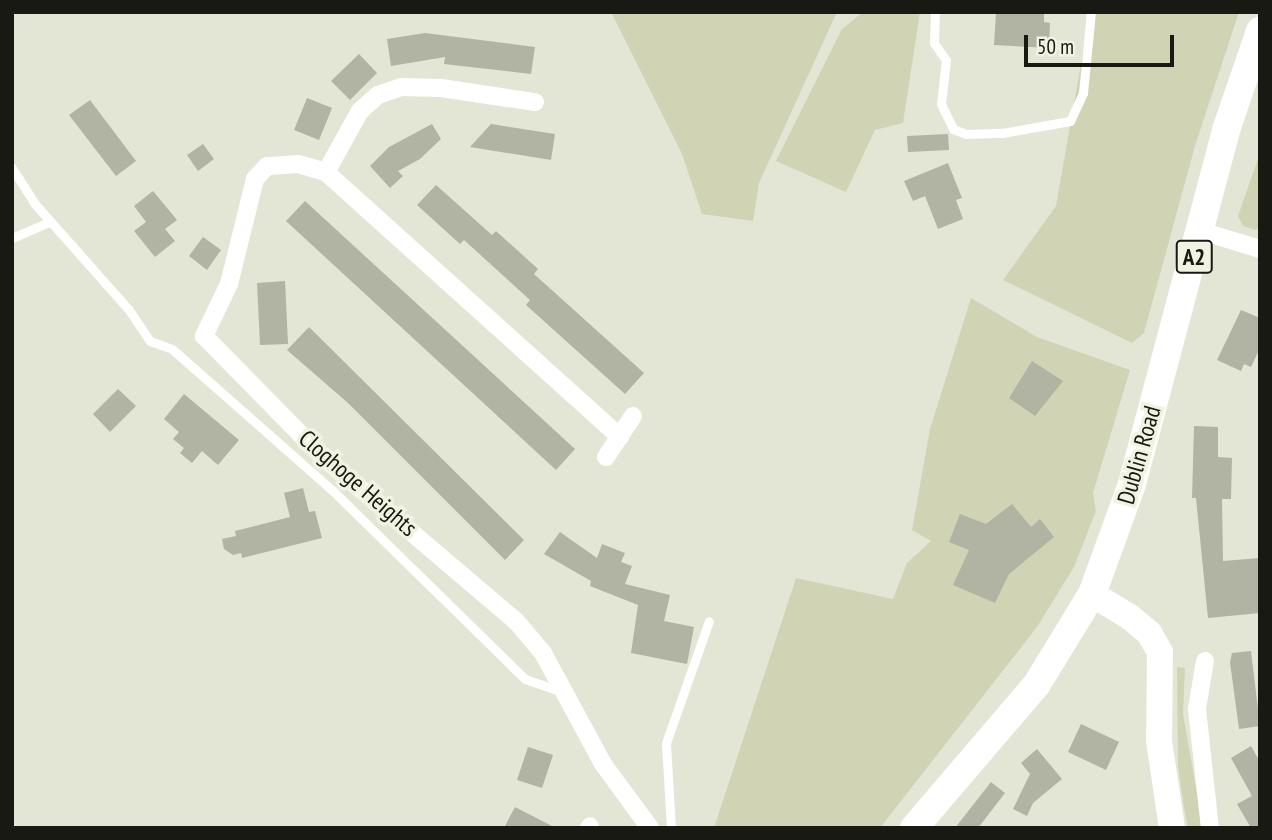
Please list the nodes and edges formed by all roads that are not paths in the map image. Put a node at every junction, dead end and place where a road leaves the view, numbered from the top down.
1 (934, 12) edge
2 (1091, 12) edge
3 (1260, 32) edge
4 (535, 102) dead end
5 (12, 168) edge
6 (326, 172) junction
7 (50, 222) junction
8 (1200, 231) junction
9 (12, 238) edge
10 (1260, 249) edge
11 (633, 416) dead end
12 (620, 437) junction
13 (606, 457) dead end
14 (1092, 594) junction
15 (709, 621) dead end
16 (1205, 661) dead end
17 (560, 691) junction
18 (650, 828) edge
19 (671, 828) edge
20 (914, 828) edge
21 (1172, 828) edge
22 (1210, 828) edge

1 - 2 lane
3 - 8 main road, Dublin Road / A2
4 - 6 street
5 - 7 lane
6 - 12 street, Cloghoge Heights
6 - 17 street, Cloghoge Heights
7 - 9 lane
7 - 17 lane
8 - 10 street
8 - 14 main road, Dublin Road / A2
11 - 12 street
12 - 13 street
14 - 20 main road, Dublin Road / A2
14 - 21 street
15 - 19 lane
16 - 22 street
17 - 18 street, Cloghoge Heights

